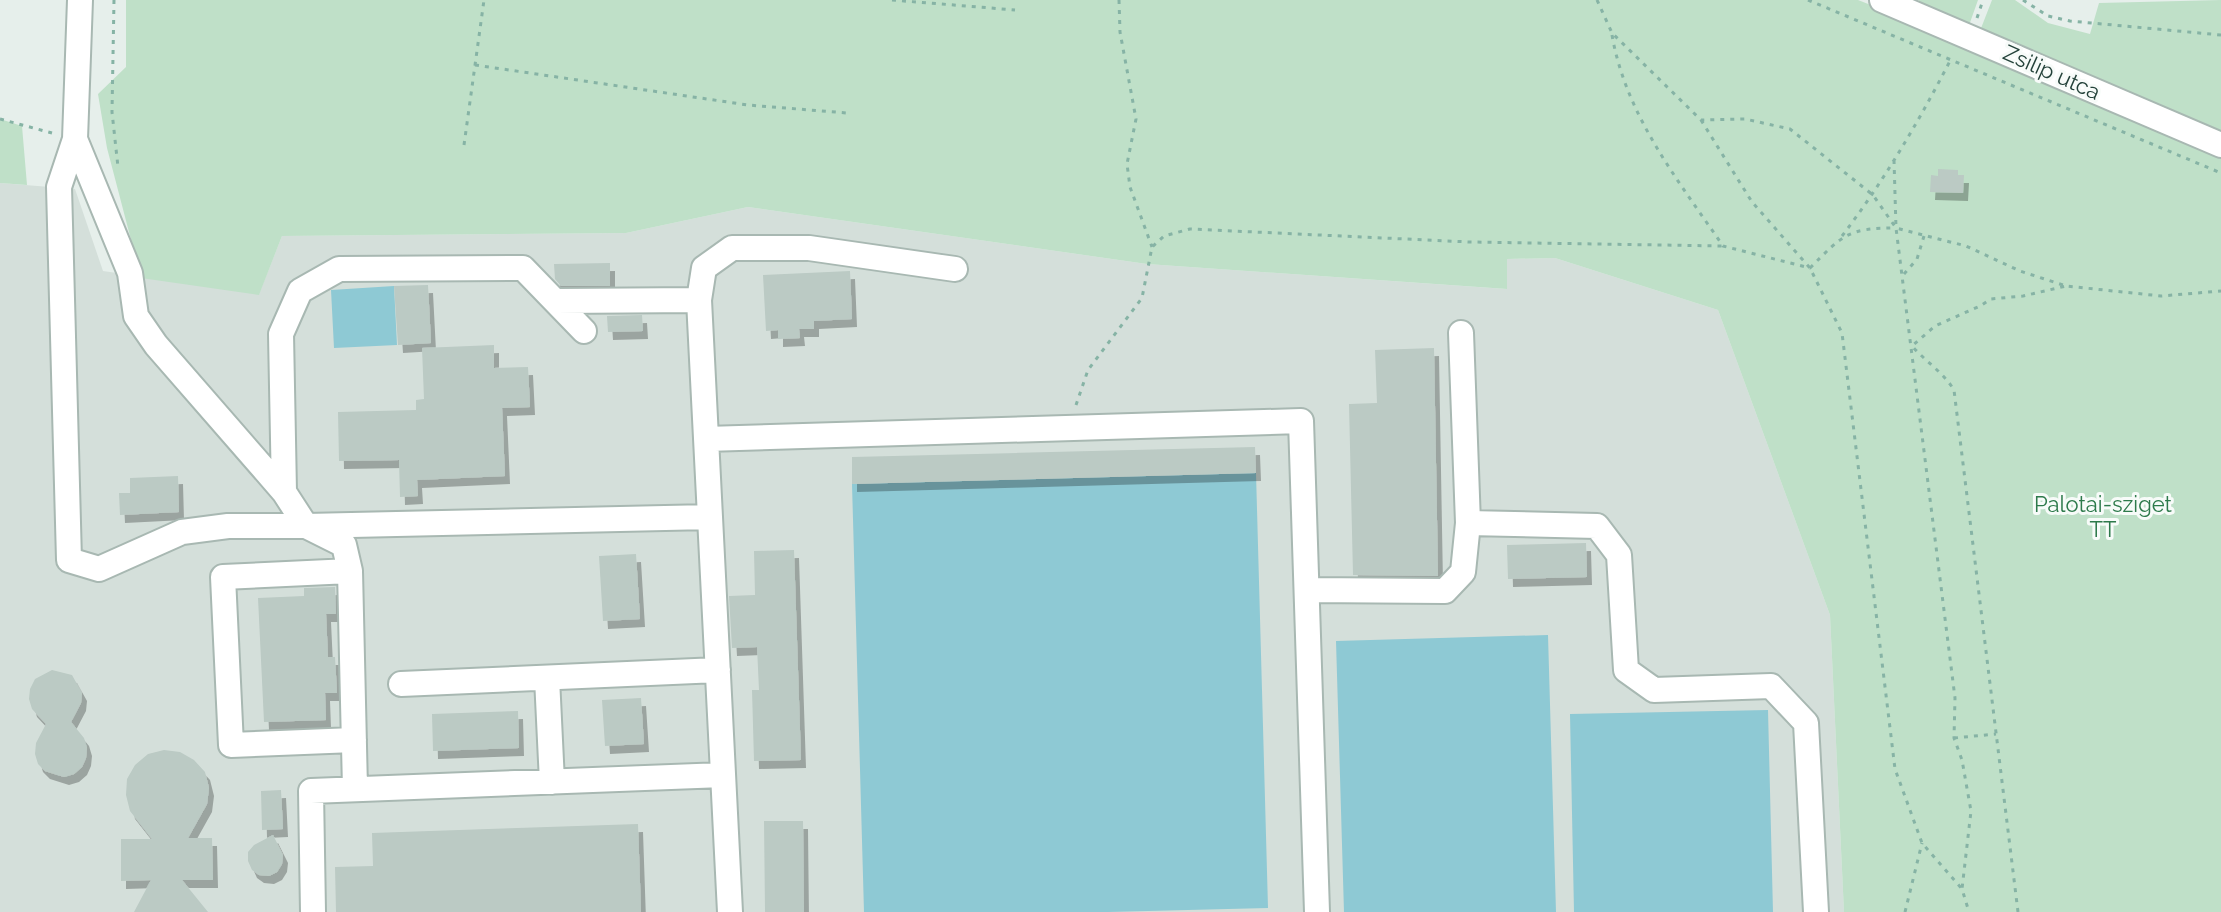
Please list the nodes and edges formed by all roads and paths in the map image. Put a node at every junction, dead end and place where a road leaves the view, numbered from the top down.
1 (80, 0) edge
2 (114, 0) edge
3 (484, 0) edge
4 (892, 0) edge
5 (1119, 0) edge
6 (1597, 0) edge
7 (1808, 0) edge
8 (1882, 0) edge
9 (2023, 0) edge
10 (1015, 10) dead end
11 (1612, 33) junction
12 (2221, 35) edge
13 (1951, 59) junction
14 (475, 65) junction
15 (847, 113) dead end
16 (0, 119) edge
17 (1701, 120) junction
18 (75, 139) junction
19 (464, 145) dead end
20 (2221, 145) edge
21 (1894, 160) junction
22 (118, 167) dead end
23 (2221, 173) edge
24 (1873, 195) junction
25 (1896, 228) junction
26 (1842, 236) junction
27 (1924, 236) junction
28 (1723, 246) junction
29 (1152, 247) junction
30 (1810, 268) junction
31 (955, 269) dead end
32 (1903, 275) junction
33 (2066, 286) junction
34 (2221, 291) edge
35 (699, 300) junction
36 (556, 301) junction
37 (584, 331) dead end
38 (1461, 333) dead end
39 (1912, 346) junction
40 (1069, 428) junction
41 (706, 439) junction
42 (284, 492) junction
43 (710, 517) junction
44 (1468, 523) junction
45 (306, 526) junction
46 (350, 571) junction
47 (1307, 590) junction
48 (718, 670) junction
49 (547, 678) junction
50 (401, 684) dead end
51 (1996, 734) junction
52 (1954, 738) junction
53 (354, 740) junction
54 (723, 775) junction
55 (552, 782) junction
56 (355, 789) junction
57 (1922, 843) junction
58 (1962, 889) junction
59 (313, 912) edge
60 (730, 912) edge
61 (1317, 912) edge
62 (1816, 912) edge
63 (1905, 912) edge
64 (1969, 912) edge
65 (2018, 912) edge

1 - 18 street
2 - 22 path
3 - 14 path
4 - 10 path
5 - 29 path
6 - 11 path
7 - 13 path
8 - 20 street, Zsilip utca
9 - 12 path
11 - 17 path
11 - 28 path
13 - 21 path
13 - 23 path
14 - 15 path
14 - 19 path
16 - 18 path
17 - 24 path
17 - 30 path
18 - 42 street
18 - 45 street
21 - 24 path
21 - 25 path
24 - 25 path
24 - 26 path
25 - 26 path
25 - 27 path
25 - 32 path
26 - 30 path
27 - 32 path
27 - 33 path
28 - 29 path
28 - 30 path
29 - 40 path
30 - 57 path
31 - 35 street
32 - 39 path
33 - 34 path
33 - 39 path
35 - 36 street
35 - 41 street
36 - 37 street
36 - 42 street
38 - 44 street
39 - 51 path
39 - 52 path
40 - 41 street
40 - 47 street
41 - 43 street
42 - 45 street
43 - 45 street
43 - 48 street
44 - 47 street
44 - 62 street
45 - 46 street
46 - 53 street
46 - 53 street
47 - 61 street
48 - 49 street
48 - 54 street
49 - 50 street
49 - 55 street
51 - 52 path
51 - 65 path
52 - 58 path
53 - 56 street
54 - 55 street
54 - 60 street
55 - 56 street
56 - 59 street
57 - 58 path
57 - 63 path
58 - 64 path

